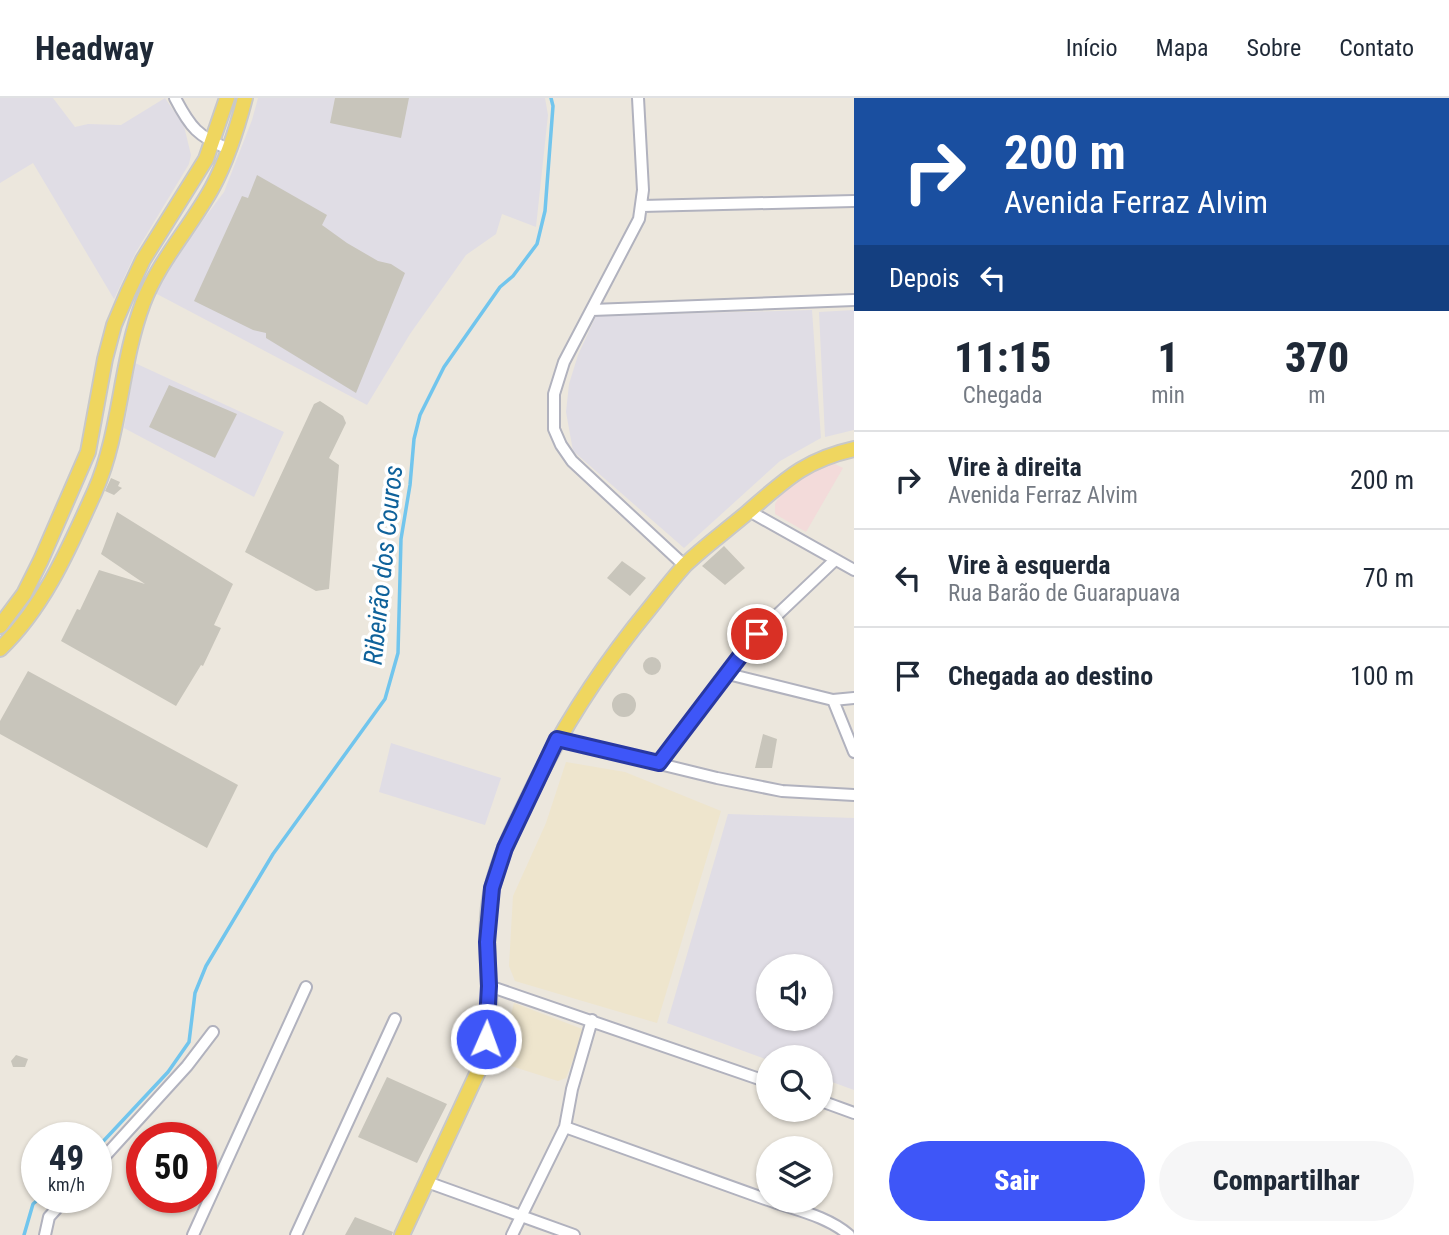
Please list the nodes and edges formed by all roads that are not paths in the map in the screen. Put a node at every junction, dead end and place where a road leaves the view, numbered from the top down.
1 (175, 98) edge
2 (227, 98) edge
3 (245, 98) edge
4 (638, 98) edge
5 (213, 143) junction
6 (229, 149) junction
7 (854, 201) edge
8 (642, 206) junction
9 (854, 300) edge
10 (592, 310) junction
11 (850, 452) edge
12 (749, 511) junction
13 (835, 560) junction
14 (685, 566) junction
15 (854, 570) edge
16 (0, 626) edge
17 (0, 649) edge
18 (728, 674) junction
19 (854, 698) edge
20 (833, 700) junction
21 (557, 739) junction
22 (854, 752) edge
23 (659, 763) junction
24 (854, 795) edge
25 (489, 986) junction
26 (306, 987) dead end
27 (395, 1019) dead end
28 (592, 1020) junction
29 (213, 1032) dead end
30 (756, 1078) edge
31 (833, 1105) edge
32 (854, 1112) edge
33 (565, 1127) junction
34 (112, 1148) edge
35 (427, 1182) junction
36 (756, 1196) edge
37 (53, 1213) edge
38 (806, 1213) edge
39 (521, 1216) junction
40 (44, 1235) edge
41 (193, 1235) edge
42 (296, 1235) edge
43 (402, 1235) edge
44 (512, 1235) edge
45 (574, 1235) edge
46 (849, 1235) edge

1 - 5 street
2 - 5 main road
3 - 6 main road
4 - 8 street
5 - 6 street
5 - 16 main road
6 - 17 main road
7 - 8 street
8 - 10 street
9 - 10 street
10 - 14 street
11 - 12 main road
12 - 13 street
12 - 14 main road
13 - 15 street
13 - 18 street
14 - 21 main road
18 - 20 street
18 - 23 street
19 - 20 street
20 - 22 street
21 - 23 street
21 - 25 main road
23 - 24 street
25 - 28 street
25 - 35 main road
26 - 41 street
27 - 42 street
28 - 30 street
28 - 33 street
29 - 34 street
31 - 32 street
33 - 36 street
33 - 39 street
35 - 39 street
35 - 43 main road
37 - 40 street
38 - 46 street
39 - 44 street
39 - 45 street

